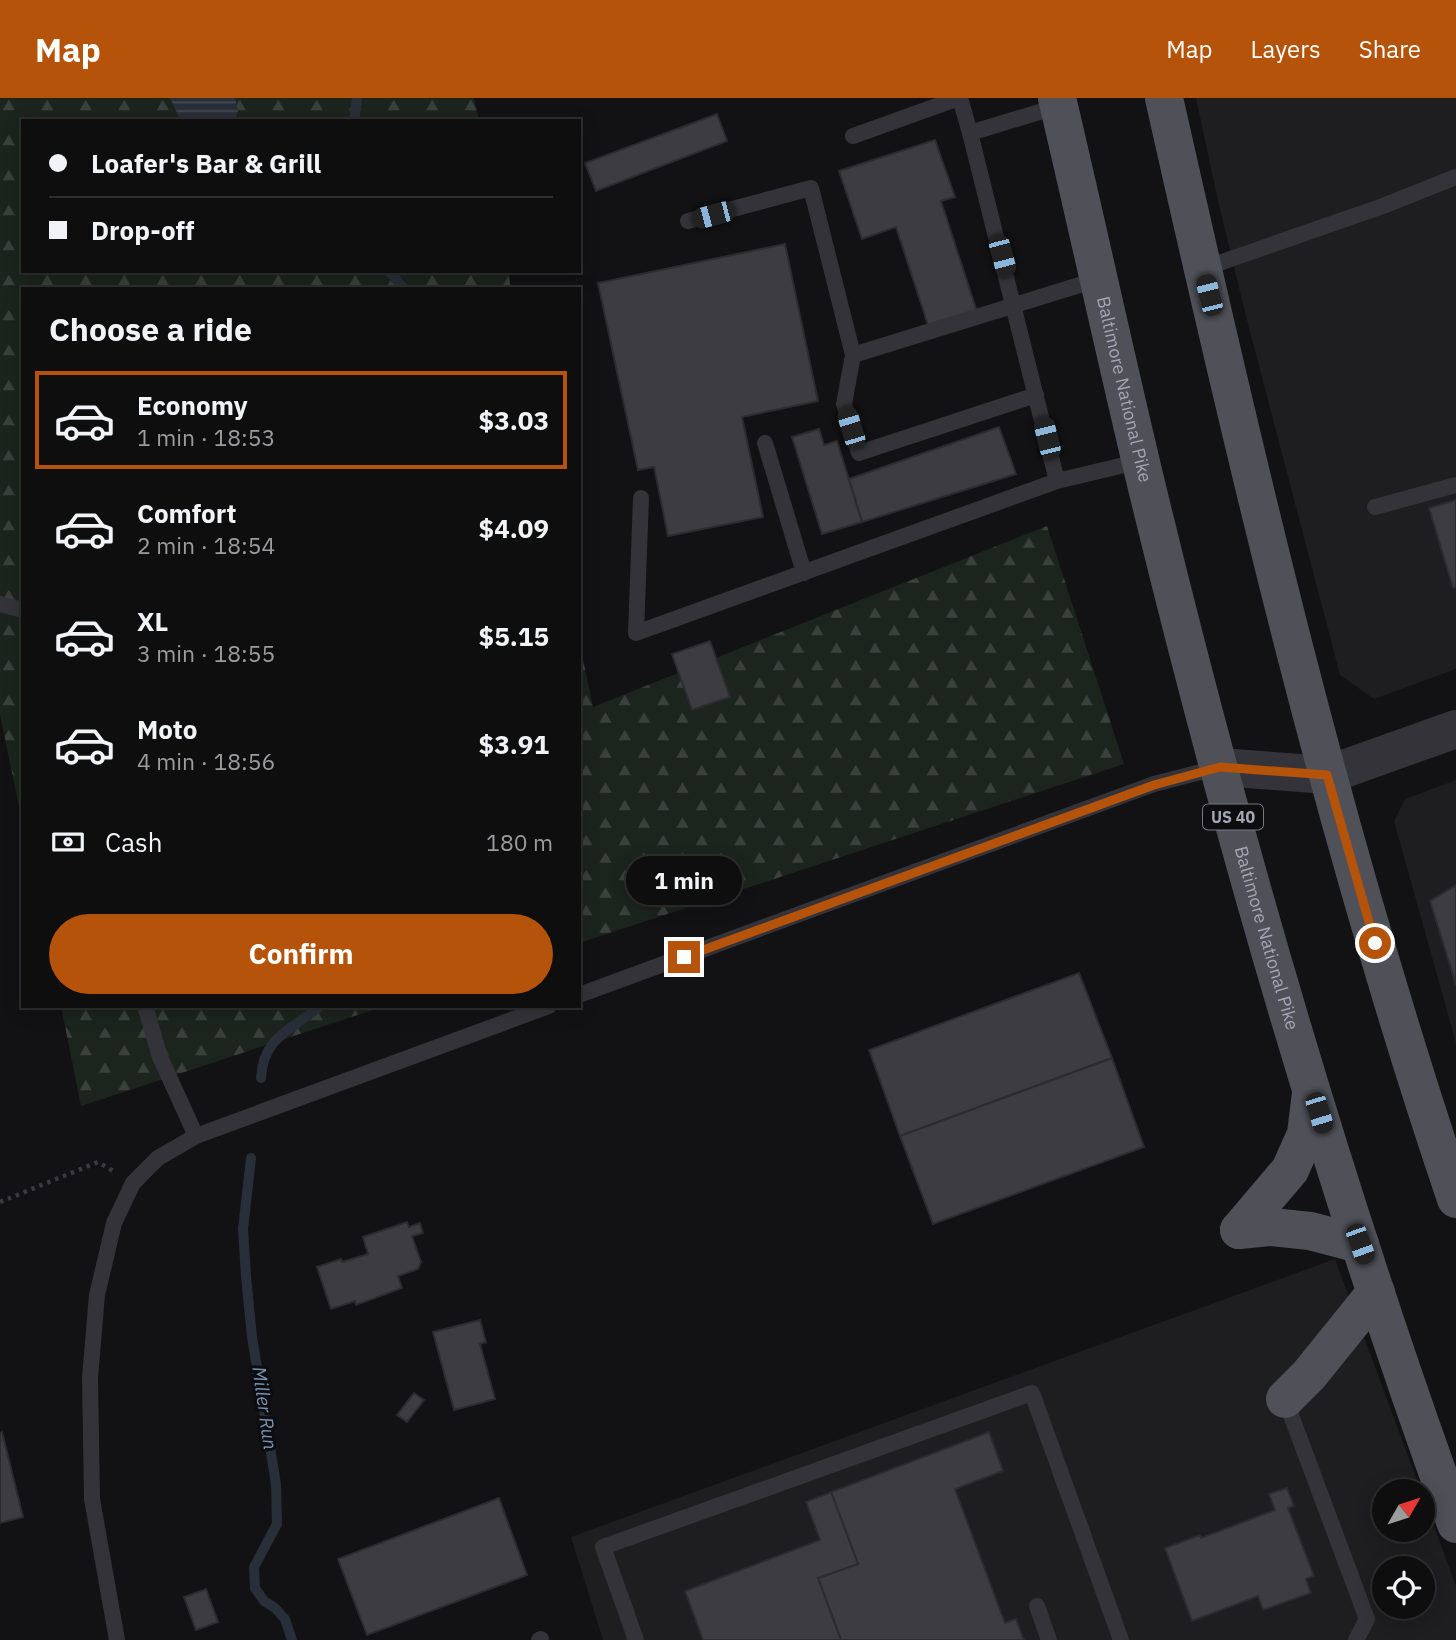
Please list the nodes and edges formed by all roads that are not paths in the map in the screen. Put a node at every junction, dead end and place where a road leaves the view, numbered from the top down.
1 (960, 98) edge
2 (1164, 98) edge
3 (1058, 102) edge
4 (970, 133) junction
5 (853, 136) dead end
6 (1456, 177) edge
7 (688, 221) dead end
8 (1202, 269) junction
9 (1099, 279) junction
10 (1014, 305) junction
11 (853, 355) junction
12 (1036, 395) junction
13 (765, 443) dead end
14 (1141, 461) junction
15 (1057, 481) junction
16 (1456, 485) edge
17 (641, 498) dead end
18 (1375, 507) dead end
19 (804, 573) junction
20 (0, 604) edge
21 (21, 609) edge
22 (1456, 729) edge
23 (1220, 767) junction
24 (1327, 775) junction
25 (581, 994) edge
26 (146, 1008) edge
27 (544, 1008) edge
28 (1311, 1087) junction
29 (196, 1136) junction
30 (1456, 1199) edge
31 (1360, 1244) junction
32 (1377, 1292) junction
33 (1285, 1399) joint
34 (1450, 1506) edge
35 (1456, 1544) edge
36 (1037, 1606) dead end
37 (117, 1640) edge
38 (636, 1640) edge
39 (1049, 1640) edge
40 (1121, 1640) edge
41 (1356, 1640) edge

1 - 4 lane
1 - 5 lane
2 - 8 main road
3 - 4 lane
3 - 9 main road, Baltimore National Pike / US 40
4 - 10 lane
6 - 8 lane
7 - 11 lane
8 - 24 main road
9 - 10 lane
9 - 14 main road, Baltimore National Pike / US 40
10 - 11 lane
10 - 12 lane
11 - 12 lane
12 - 15 lane
13 - 19 lane
14 - 15 lane
14 - 23 main road, Baltimore National Pike / US 40
15 - 19 lane
16 - 18 lane
17 - 19 lane
20 - 21 lane
22 - 24 street
23 - 24 street
23 - 25 lane
23 - 28 main road, Baltimore National Pike / US 40
24 - 30 main road
26 - 29 lane
27 - 29 lane
28 - 31 main road, Baltimore National Pike / US 40
28 - 31 main road
29 - 37 lane
31 - 32 main road, Baltimore National Pike / US 40
32 - 33 main road
32 - 34 main road, Baltimore National Pike / US 40
33 - 41 lane
34 - 35 main road, Baltimore National Pike
36 - 39 lane
38 - 40 lane

